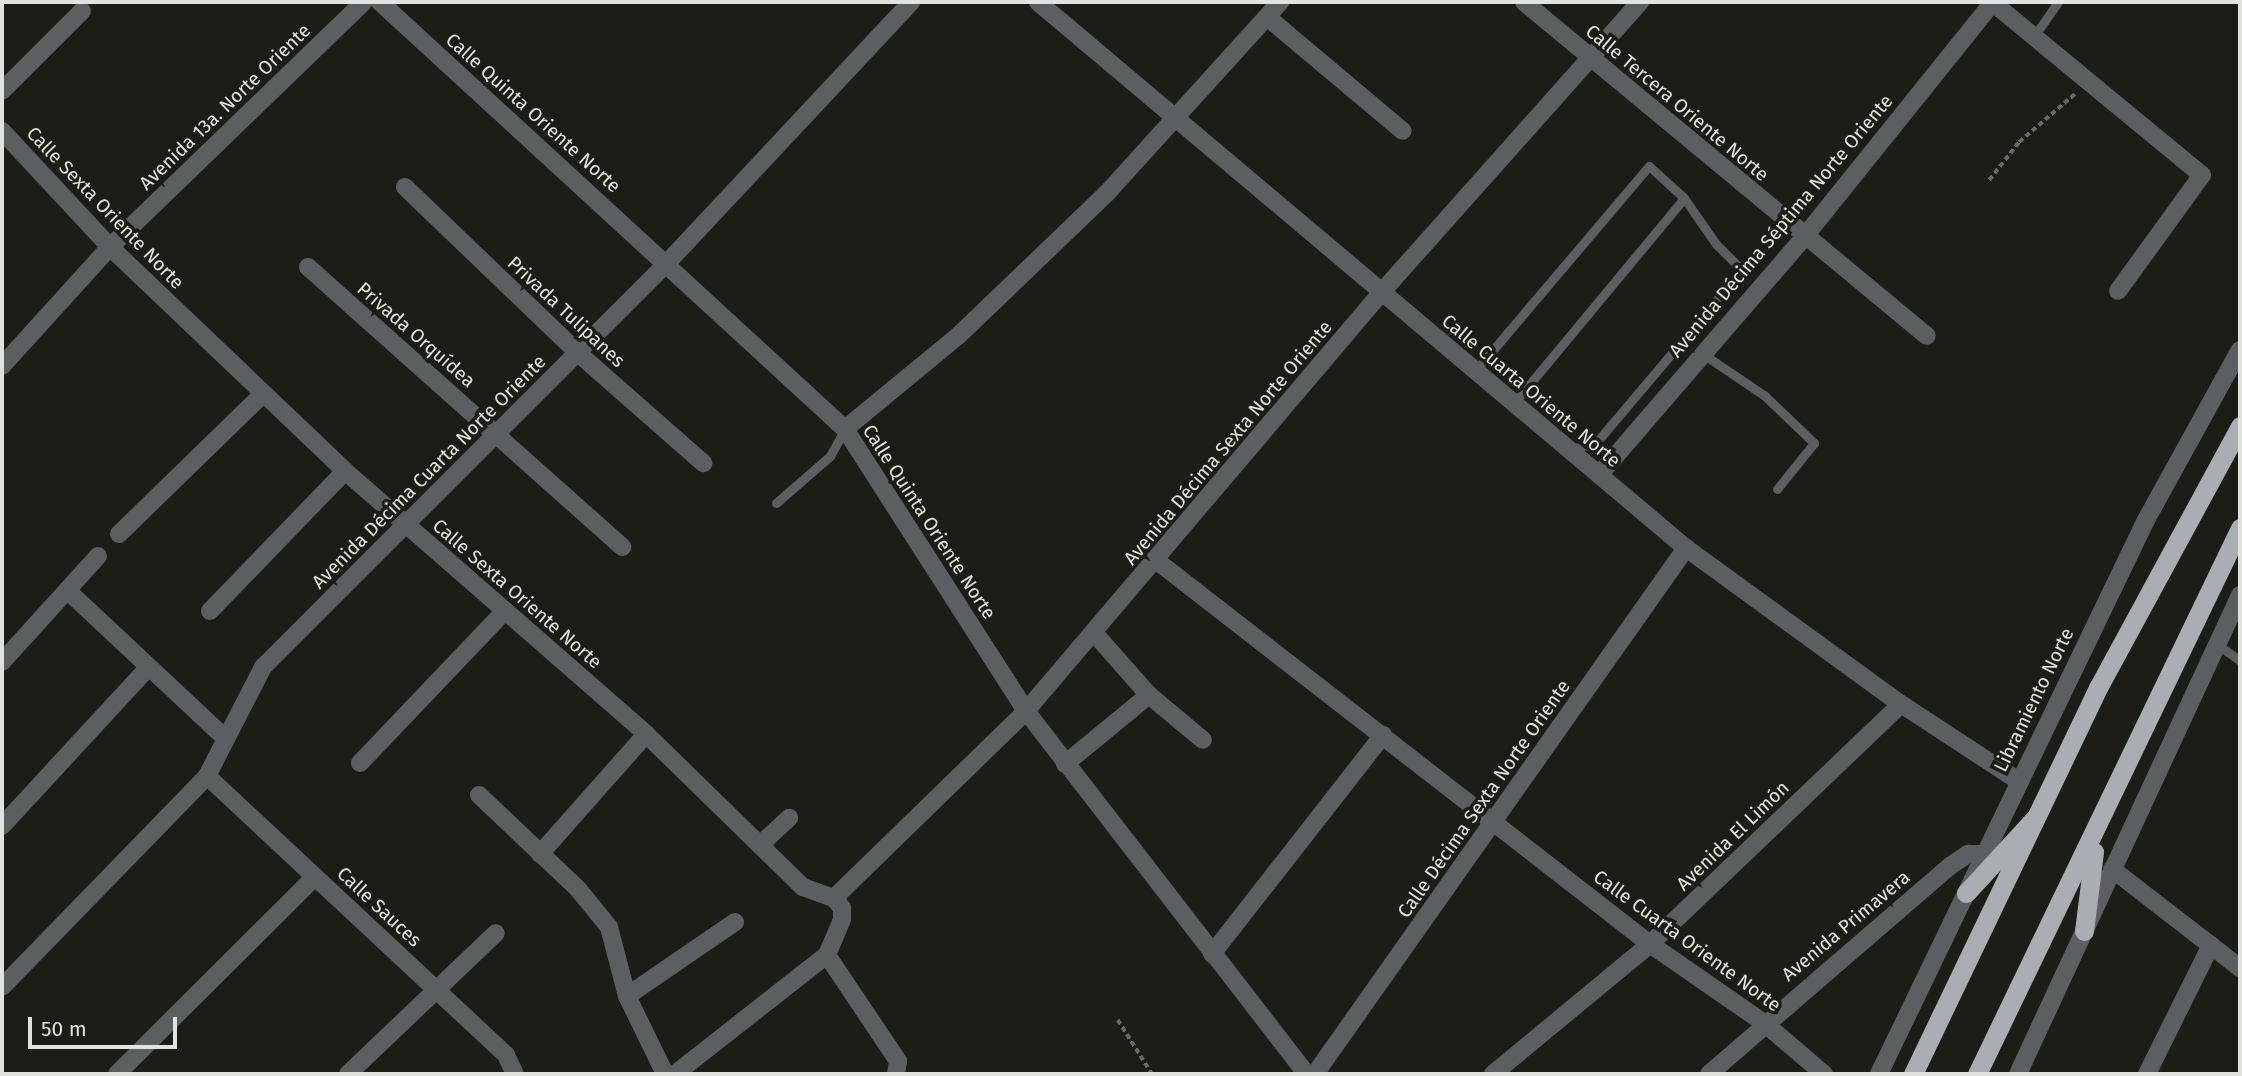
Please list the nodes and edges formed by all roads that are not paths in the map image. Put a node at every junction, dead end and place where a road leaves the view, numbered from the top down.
1 (364, 2) edge
2 (380, 2) edge
3 (911, 2) edge
4 (1038, 2) edge
5 (1280, 2) edge
6 (1524, 2) edge
7 (1640, 2) edge
8 (1993, 2) edge
9 (2058, 2) edge
10 (82, 12) dead end
11 (1267, 17) junction
12 (2035, 35) junction
13 (1591, 60) junction
14 (2, 91) edge
15 (1176, 117) junction
16 (2, 131) edge
17 (1403, 131) dead end
18 (405, 187) dead end
19 (1684, 198) junction
20 (1805, 236) junction
21 (110, 247) junction
22 (667, 262) junction
23 (308, 267) dead end
24 (2118, 291) dead end
25 (1380, 294) junction
26 (1927, 336) dead end
27 (2240, 350) edge
28 (578, 354) junction
29 (1703, 354) junction
30 (2, 366) edge
31 (1475, 371) junction
32 (262, 395) junction
33 (1514, 403) junction
34 (2240, 426) edge
35 (845, 429) junction
36 (497, 434) junction
37 (1569, 449) junction
38 (703, 463) dead end
39 (345, 471) junction
40 (1599, 475) junction
41 (1777, 489) dead end
42 (776, 503) dead end
43 (406, 525) junction
44 (2240, 528) edge
45 (119, 534) dead end
46 (622, 547) dead end
47 (1686, 548) junction
48 (98, 556) dead end
49 (1157, 561) junction
50 (68, 592) junction
51 (2240, 595) edge
52 (210, 611) dead end
53 (505, 611) junction
54 (1096, 634) junction
55 (2216, 643) junction
56 (2240, 661) edge
57 (2, 662) edge
58 (148, 668) junction
59 (1149, 695) junction
60 (1901, 704) junction
61 (1026, 712) junction
62 (646, 733) junction
63 (1383, 735) junction
64 (226, 739) junction
65 (1203, 740) dead end
66 (360, 763) dead end
67 (1065, 764) junction
68 (207, 776) junction
69 (2020, 782) junction
70 (479, 795) dead end
71 (2043, 810) junction
72 (789, 818) dead end
73 (1495, 820) junction
74 (2100, 823) junction
75 (2, 826) edge
76 (760, 845) junction
77 (540, 854) junction
78 (1986, 854) junction
79 (2112, 870) junction
80 (315, 877) junction
81 (1966, 893) junction
82 (834, 898) junction
83 (735, 922) dead end
84 (2084, 931) junction
85 (496, 933) dead end
86 (1650, 944) junction
87 (2211, 945) junction
88 (1212, 954) junction
89 (827, 955) junction
90 (2240, 968) edge
91 (2, 987) edge
92 (434, 988) junction
93 (626, 996) junction
94 (1764, 1023) junction
95 (897, 1072) edge
96 (117, 1074) edge
97 (348, 1074) edge
98 (515, 1074) edge
99 (665, 1074) edge
100 (675, 1074) edge
101 (1307, 1074) edge
102 (1315, 1074) edge
103 (1493, 1074) edge
104 (1709, 1074) edge
105 (1824, 1074) edge
106 (1879, 1074) edge
107 (1913, 1074) edge
108 (1978, 1074) edge
109 (2018, 1074) edge
110 (2147, 1074) edge

1 - 21 street, Avenida 13a. Norte Oriente
2 - 22 street, Calle Quinta Oriente Norte
3 - 22 street, Avenida Décima Cuarta Norte Oriente
4 - 15 street, Calle Cuarta Oriente Norte
5 - 11 street
6 - 13 street, Calle Tercera Oriente Norte
7 - 13 street, Avenida Décima Sexta Norte Oriente
8 - 12 street
8 - 20 street, Avenida Décima Séptima Norte Oriente
9 - 12 lane
10 - 14 street
11 - 15 street
11 - 17 street
12 - 24 street
13 - 20 street, Calle Tercera Oriente Norte
13 - 25 street, Avenida Décima Sexta Norte Oriente
15 - 25 street, Calle Cuarta Oriente Norte
15 - 35 street
16 - 21 street, Calle Sexta Oriente Norte
18 - 28 street, Privada Tulipanes
19 - 31 lane
19 - 33 lane
19 - 37 lane
20 - 26 street, Calle Tercera Oriente Norte
20 - 29 street, Avenida Décima Séptima Norte Oriente
21 - 30 street, Avenida 13a. Norte Oriente
21 - 32 street, Calle Sexta Oriente Norte
22 - 28 street, Avenida Décima Cuarta Norte Oriente
22 - 35 street, Calle Quinta Oriente Norte
23 - 36 street, Privada Orquídea
25 - 31 street, Calle Cuarta Oriente Norte
25 - 49 street, Avenida Décima Sexta Norte Oriente
27 - 69 street, Libramiento Norte
28 - 36 street, Avenida Décima Cuarta Norte Oriente
28 - 38 street, Privada Tulipanes
29 - 40 street, Avenida Décima Séptima Norte Oriente
29 - 41 lane
31 - 33 street, Calle Cuarta Oriente Norte
32 - 39 street, Calle Sexta Oriente Norte
32 - 45 street
33 - 37 street, Calle Cuarta Oriente Norte
34 - 71 highway
35 - 42 lane
35 - 61 street, Calle Quinta Oriente Norte
36 - 43 street, Avenida Décima Cuarta Norte Oriente
36 - 46 street, Privada Orquídea
37 - 40 street, Calle Cuarta Oriente Norte
39 - 43 street, Calle Sexta Oriente Norte
39 - 52 street
40 - 47 street, Calle Cuarta Oriente Norte
43 - 53 street, Calle Sexta Oriente Norte
43 - 64 street, Avenida Décima Cuarta Norte Oriente
44 - 74 highway
47 - 60 street, Calle Cuarta Oriente Norte
47 - 73 street, Calle Décima Sexta Norte Oriente
48 - 50 street
49 - 54 street, Avenida Décima Sexta Norte Oriente
49 - 63 street, Calle Cuarta Oriente Norte
50 - 57 street
50 - 58 street
51 - 55 street
53 - 62 street, Calle Sexta Oriente Norte
53 - 66 street
54 - 59 street
54 - 61 street, Avenida Décima Sexta Norte Oriente
55 - 56 lane
55 - 79 street
58 - 64 street
58 - 75 street
59 - 65 street
59 - 67 street
60 - 69 street, Calle Cuarta Oriente Norte
60 - 86 street, Avenida El Limón
61 - 67 street, Calle Quinta Oriente Norte
61 - 82 street, Avenida Décima Sexta Norte Oriente
62 - 76 street, Calle Sexta Oriente Norte
62 - 77 street
63 - 73 street, Calle Cuarta Oriente Norte
63 - 88 street
64 - 68 street, Avenida Décima Cuarta Norte Oriente
67 - 88 street, Calle Quinta Oriente Norte
68 - 80 street, Calle Sauces
68 - 91 street, Avenida Décima Cuarta Norte Oriente
69 - 78 street, Libramiento Norte
70 - 77 street
71 - 81 highway
71 - 107 highway
72 - 76 street
73 - 86 street, Calle Cuarta Oriente Norte
73 - 102 street, Calle Décima Sexta Norte Oriente
74 - 84 highway
74 - 108 highway
76 - 82 street, Calle Sexta Oriente Norte
77 - 93 street
78 - 81 street, Libramiento Norte
78 - 94 street, Avenida Primavera
79 - 84 street
79 - 87 street
80 - 92 street, Calle Sauces
80 - 96 street
81 - 106 street, Libramiento Norte
82 - 89 street
83 - 93 street
84 - 109 street
85 - 92 street
86 - 94 street, Calle Cuarta Oriente Norte
86 - 103 street, Avenida El Limón
87 - 90 street
87 - 110 street
88 - 101 street, Calle Quinta Oriente Norte
89 - 95 street
89 - 100 street
92 - 97 street
92 - 98 street, Calle Sauces
93 - 99 street
94 - 104 street, Avenida Primavera
94 - 105 street, Calle Cuarta Oriente Norte

